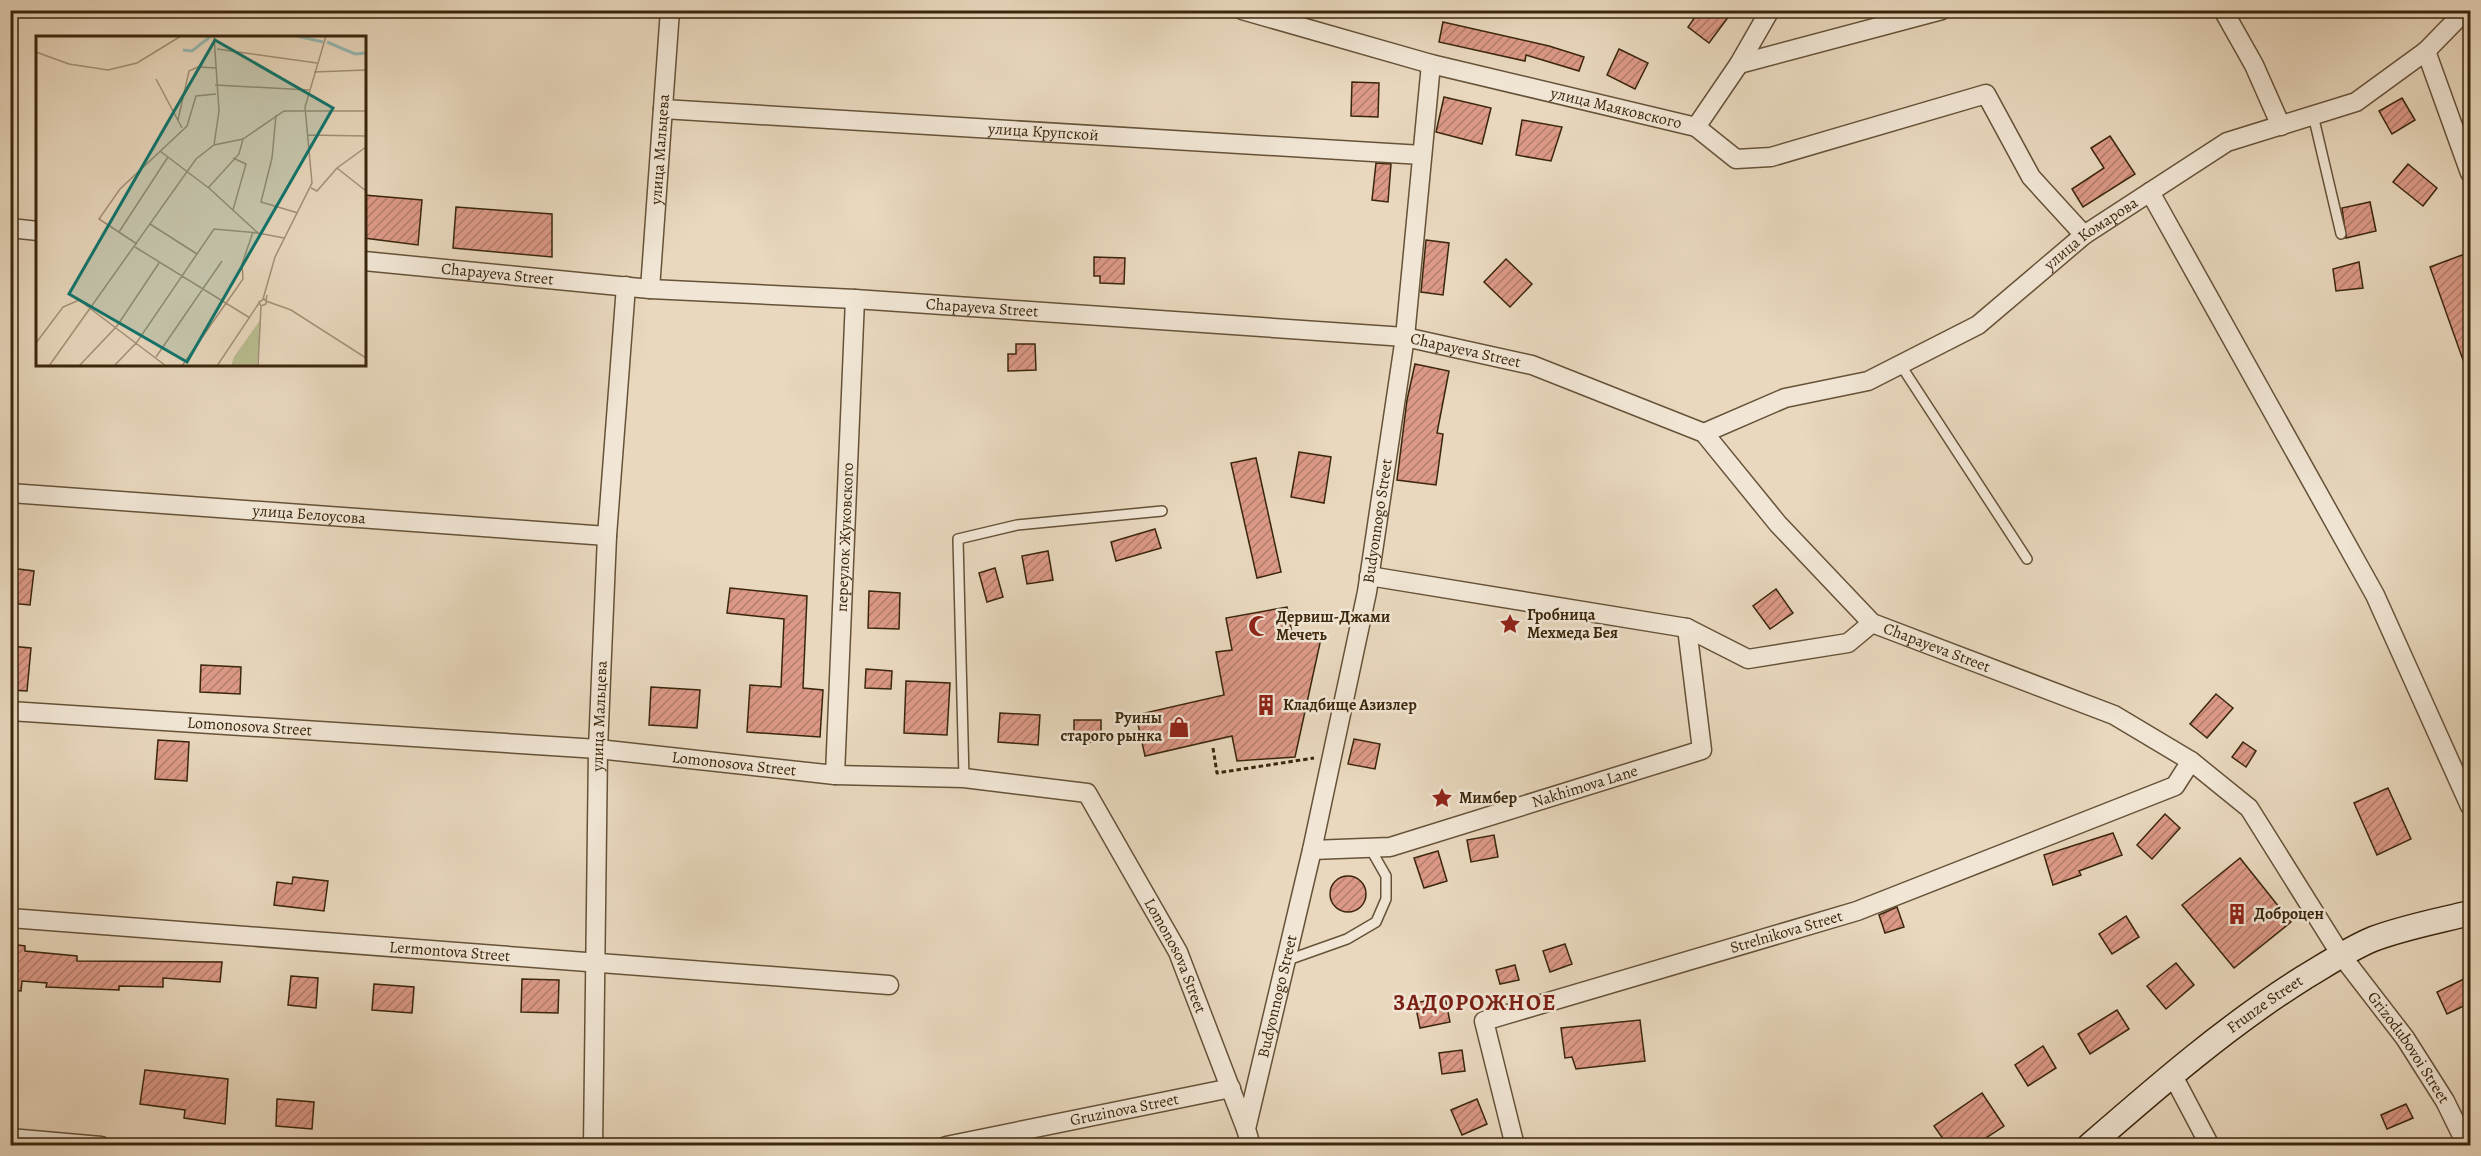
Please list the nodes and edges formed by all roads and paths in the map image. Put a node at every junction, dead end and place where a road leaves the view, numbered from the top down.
1 (670, 10) edge
2 (1242, 10) edge
3 (1770, 10) edge
4 (1942, 10) edge
5 (2223, 10) edge
6 (2466, 10) edge
7 (2426, 51) junction
8 (1431, 64) junction
9 (1739, 64) junction
10 (663, 109) junction
11 (2313, 116) junction
12 (2281, 126) junction
13 (1696, 127) junction
14 (1422, 155) junction
15 (2470, 173) edge
16 (2150, 192) junction
17 (10, 228) edge
18 (36, 231) edge
19 (2341, 234) dead end
20 (2084, 235) junction
21 (366, 261) edge
22 (626, 286) junction
23 (650, 289) junction
24 (855, 299) junction
25 (1405, 337) junction
26 (1900, 364) junction
27 (1704, 433) junction
28 (10, 493) edge
29 (1162, 511) dead end
30 (607, 536) junction
31 (2028, 560) dead end
32 (1369, 576) junction
33 (1872, 623) junction
34 (1687, 628) junction
35 (10, 711) edge
36 (1213, 748) dead end
37 (598, 749) junction
38 (1331, 756) junction
39 (2191, 762) junction
40 (835, 775) junction
41 (964, 778) junction
42 (2470, 806) edge
43 (1370, 848) junction
44 (1312, 850) junction
45 (2470, 913) edge
46 (10, 918) edge
47 (2341, 955) junction
48 (597, 961) junction
49 (1285, 961) junction
50 (889, 985) dead end
51 (2172, 1074) junction
52 (1231, 1088) junction
53 (1248, 1137) edge
54 (10, 1138) edge
55 (100, 1146) edge
56 (593, 1146) edge
57 (946, 1146) edge
58 (1515, 1146) edge
59 (2089, 1146) edge
60 (2210, 1146) edge
61 (2467, 1146) edge

1 - 10 street, улица Мальцева
2 - 8 street, улица Маяковского
3 - 9 street
4 - 9 street
5 - 12 street
6 - 7 street, улица Комарова
7 - 11 street, улица Комарова
7 - 15 street
8 - 13 street, улица Маяковского
8 - 14 street, Budyonnogo Street
9 - 13 street
10 - 14 street, улица Крупской
10 - 23 street, улица Мальцева
11 - 12 street, улица Комарова
11 - 19 lane
12 - 16 street, улица Комарова
13 - 20 street, улица Маяковского
14 - 25 street, Budyonnogo Street
16 - 20 street, улица Комарова
16 - 42 street
17 - 18 street
20 - 26 street, улица Комарова
21 - 22 street, Chapayeva Street
22 - 23 street, Chapayeva Street
22 - 30 street, улица Мальцева
23 - 24 street, Chapayeva Street
24 - 25 street, Chapayeva Street
24 - 40 street, переулок Жуковского
25 - 27 street, Chapayeva Street
25 - 32 street, Budyonnogo Street
26 - 27 street, улица Комарова
26 - 31 lane
27 - 33 street, Chapayeva Street
28 - 30 street, улица Белоусова
29 - 41 lane
30 - 37 street, улица Мальцева
32 - 34 street
32 - 38 street, Budyonnogo Street
33 - 34 street
33 - 39 street, Chapayeva Street
34 - 43 street, Nakhimova Lane
35 - 37 street, Lomonosova Street
36 - 38 path
37 - 40 street, Lomonosova Street
37 - 48 street, улица Мальцева
38 - 44 street, Budyonnogo Street
39 - 47 street, Chapayeva Street
39 - 58 street, Strelnikova Street
40 - 41 street, Lomonosova Street
41 - 52 street, Lomonosova Street
43 - 44 street, Nakhimova Lane
43 - 49 lane
44 - 49 street, Budyonnogo Street
45 - 47 main road, Frunze Street
46 - 48 street, Lermontova Street
47 - 51 main road, Frunze Street
47 - 61 street, Grizodubovoi Street
48 - 50 street, Lermontova Street
48 - 56 street, улица Мальцева
49 - 53 street, Budyonnogo Street
51 - 59 main road, Frunze Street
51 - 60 street
52 - 53 street, Lomonosova Street
52 - 57 street, Gruzinova Street
54 - 55 street

